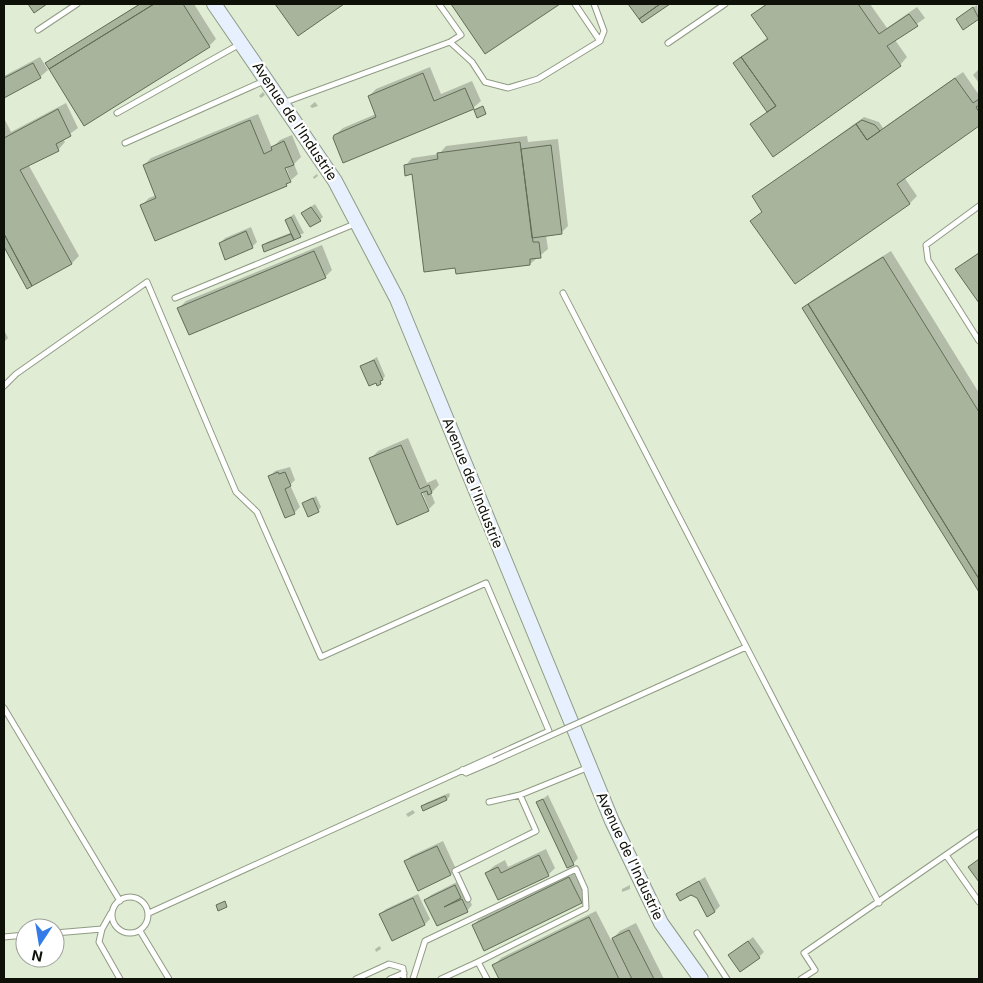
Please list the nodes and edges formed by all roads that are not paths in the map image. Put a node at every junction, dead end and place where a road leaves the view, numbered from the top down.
1 (77, 4) edge
2 (214, 4) edge
3 (439, 4) edge
4 (575, 4) edge
5 (594, 4) edge
6 (725, 4) edge
7 (38, 30) dead end
8 (600, 41) junction
9 (450, 42) junction
10 (242, 43) junction
11 (668, 43) dead end
12 (267, 80) junction
13 (283, 103) junction
14 (117, 113) dead end
15 (125, 143) dead end
16 (979, 206) edge
17 (357, 223) junction
18 (563, 293) dead end
19 (175, 298) dead end
20 (979, 341) edge
21 (4, 386) edge
22 (746, 647) junction
23 (4, 708) edge
24 (590, 767) junction
25 (462, 770) junction
26 (520, 795) junction
27 (489, 802) dead end
28 (979, 832) edge
29 (946, 856) junction
30 (468, 899) dead end
31 (120, 901) junction
32 (979, 902) edge
33 (879, 903) junction
34 (112, 913) junction
35 (148, 913) junction
36 (102, 929) junction
37 (140, 931) junction
38 (65, 932) edge
39 (697, 933) dead end
40 (478, 962) junction
41 (404, 973) junction
42 (120, 979) edge
43 (169, 979) edge
44 (356, 979) edge
45 (390, 979) edge
46 (404, 979) edge
47 (413, 979) edge
48 (441, 979) edge
49 (487, 979) edge
50 (701, 979) edge
51 (727, 979) edge
52 (801, 979) edge

1 - 7 lane
2 - 10 street, Avenue de l'Industrie
3 - 9 lane
4 - 8 lane
5 - 8 lane
6 - 11 lane
8 - 9 lane
9 - 13 lane
10 - 12 street, Avenue de l'Industrie
10 - 14 lane
12 - 13 street, Avenue de l'Industrie
12 - 15 lane
13 - 17 street, Avenue de l'Industrie
16 - 20 lane
17 - 19 lane
17 - 24 street, Avenue de l'Industrie
18 - 22 lane
21 - 25 lane
22 - 25 lane, bridge
22 - 33 lane
23 - 31 lane
24 - 26 lane
24 - 50 street, Avenue de l'Industrie
25 - 35 lane
26 - 27 lane
26 - 30 lane
28 - 29 lane
29 - 32 lane
29 - 33 lane
31 - 34 lane
31 - 35 lane
33 - 52 lane
34 - 36 lane
34 - 37 lane
35 - 37 lane
36 - 38 lane
36 - 42 lane
37 - 43 lane
39 - 51 lane
40 - 47 lane
40 - 48 lane
40 - 49 lane
41 - 44 lane
41 - 45 lane
41 - 46 lane

